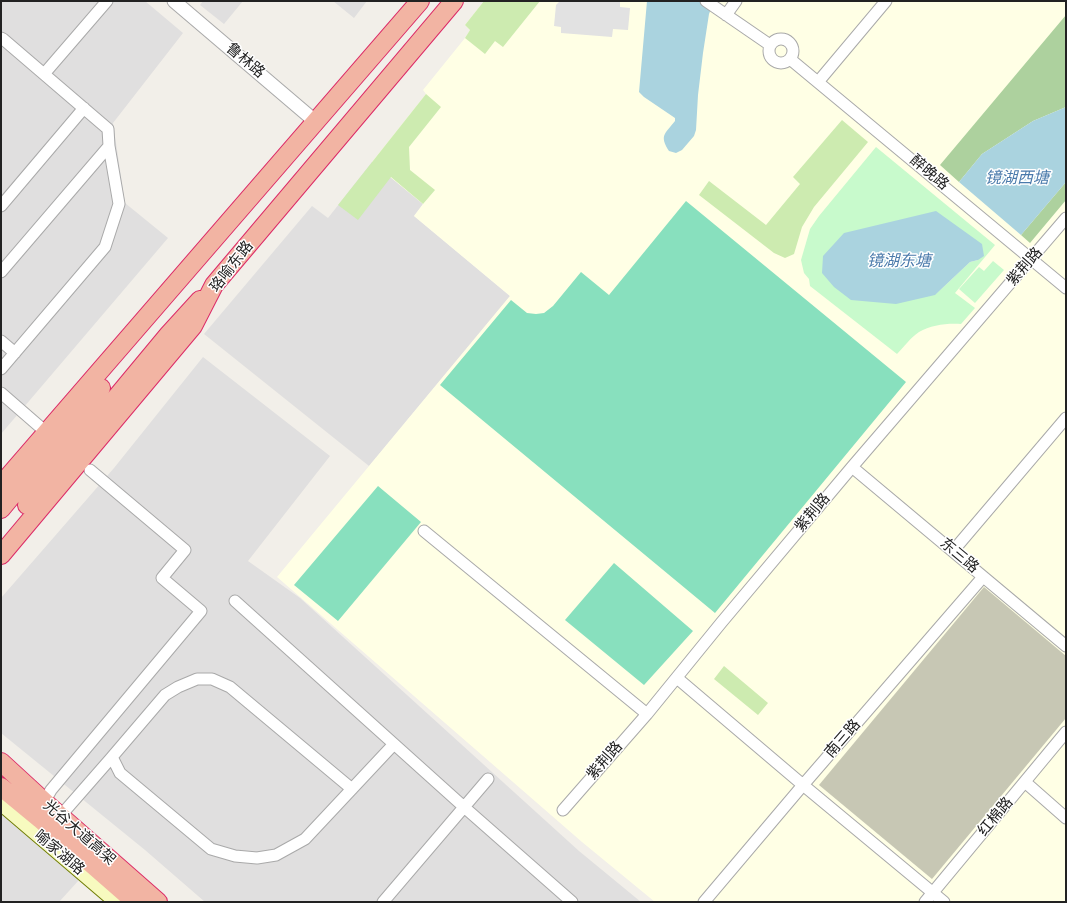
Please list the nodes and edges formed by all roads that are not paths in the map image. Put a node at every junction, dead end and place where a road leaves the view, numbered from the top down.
1 (107, 1) edge
2 (420, 1) edge
3 (454, 1) edge
4 (706, 1) edge
5 (736, 1) edge
6 (886, 1) edge
7 (179, 3) edge
8 (726, 15) junction
9 (1, 38) edge
10 (770, 45) junction
11 (790, 59) junction
12 (44, 74) junction
13 (818, 82) junction
14 (84, 108) junction
15 (316, 122) junction
16 (109, 146) junction
17 (1, 206) edge
18 (1066, 218) edge
19 (1032, 259) junction
20 (192, 265) junction
21 (1, 272) edge
22 (214, 285) junction
23 (1066, 288) edge
24 (1, 341) edge
25 (15, 353) junction
26 (1, 369) edge
27 (1, 393) edge
28 (1066, 418) edge
29 (47, 433) junction
30 (852, 467) junction
31 (90, 470) dead end
32 (1, 485) edge
33 (1, 509) edge
34 (424, 531) dead end
35 (1, 536) edge
36 (953, 551) junction
37 (1, 555) edge
38 (983, 577) junction
39 (235, 601) dead end
40 (1066, 646) edge
41 (677, 678) junction
42 (647, 714) junction
43 (1066, 732) edge
44 (394, 744) junction
45 (112, 757) junction
46 (1, 762) edge
47 (488, 779) dead end
48 (1025, 782) junction
49 (802, 785) junction
50 (1, 787) edge
51 (352, 788) junction
52 (46, 799) junction
53 (1, 803) edge
54 (464, 807) junction
55 (563, 810) dead end
56 (63, 813) junction
57 (1066, 818) edge
58 (933, 893) junction
59 (117, 902) edge
60 (135, 902) edge
61 (158, 902) edge
62 (168, 902) edge
63 (383, 902) edge
64 (572, 902) edge
65 (704, 902) edge
66 (926, 902) edge
67 (944, 902) edge

1 - 12 street
2 - 15 highway, 珞喻东路
3 - 22 highway, 珞喻东路
4 - 8 street
5 - 8 street
6 - 13 street
7 - 15 street, 鲁林路
8 - 10 street
9 - 12 street
10 - 11 street
10 - 11 street
11 - 13 street, 醉晚路
12 - 14 street
13 - 19 street, 醉晚路
14 - 16 street
14 - 17 street
15 - 20 highway, 珞喻东路
16 - 21 street
16 - 25 street
18 - 19 street, 紫荆路
19 - 23 street, 醉晚路
19 - 30 street, 紫荆路
20 - 29 highway, 珞喻东路
20 - 33 highway
22 - 35 highway
22 - 37 highway, 珞喻东路
24 - 25 street
25 - 26 street
27 - 29 street
28 - 36 street
29 - 32 highway, 珞喻东路
30 - 36 street, 东三路
30 - 41 street, 紫荆路
31 - 52 street
34 - 42 street
36 - 38 street, 东三路
38 - 40 street, 东三路
38 - 49 street, 南三路
39 - 44 street
41 - 42 street, 紫荆路
41 - 49 street
42 - 55 street, 紫荆路
43 - 48 street, 红棉路
44 - 51 street
44 - 54 street
45 - 51 street
45 - 51 street
45 - 56 street
46 - 52 main road
46 - 61 highway, 光谷大道高架
47 - 54 street
48 - 57 street
48 - 58 street, 红棉路
49 - 58 street
49 - 65 street, 南三路
50 - 60 highway, 光谷大道高架
52 - 56 main road
53 - 59 main road, 喻家湖路
54 - 63 street
54 - 64 street
56 - 62 main road
58 - 66 street, 红棉路
58 - 67 street

